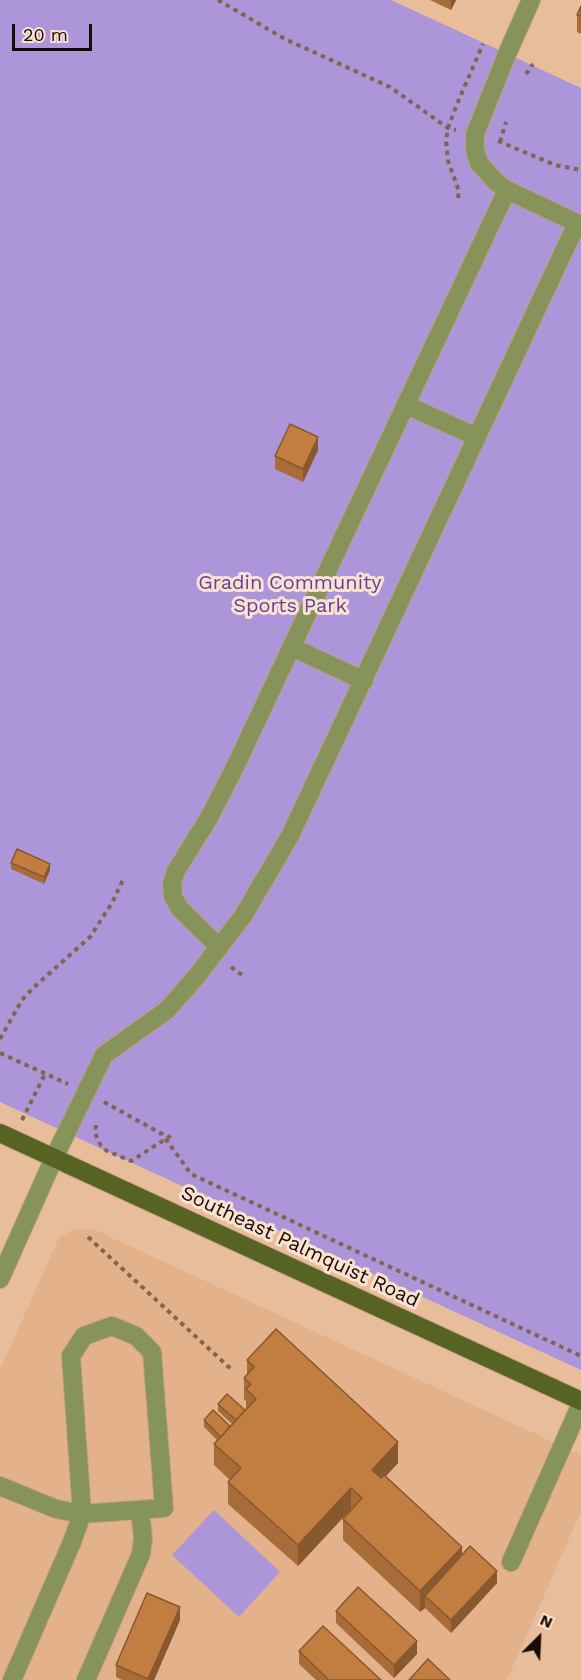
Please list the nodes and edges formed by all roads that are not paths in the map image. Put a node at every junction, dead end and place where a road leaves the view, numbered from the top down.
1 (531, 0) edge
2 (507, 190) junction
3 (579, 224) edge
4 (406, 405) junction
5 (477, 437) junction
6 (292, 647) junction
7 (364, 681) junction
8 (219, 947) junction
9 (0, 1133) edge
10 (54, 1158) junction
11 (0, 1279) edge
12 (581, 1402) edge
13 (0, 1486) edge
14 (140, 1510) junction
15 (82, 1514) junction
16 (511, 1562) dead end
17 (12, 1680) edge
18 (86, 1680) edge

1 - 2 street
2 - 3 street
2 - 4 street
3 - 5 street
4 - 5 street
4 - 6 street
5 - 7 street
6 - 7 street
6 - 8 street
7 - 8 street
8 - 10 street
9 - 10 main road, Southeast Palmquist Road
10 - 11 street
10 - 12 main road, Southeast Palmquist Road
12 - 16 street
13 - 15 street
14 - 15 street
14 - 15 street
14 - 18 street
15 - 17 street

